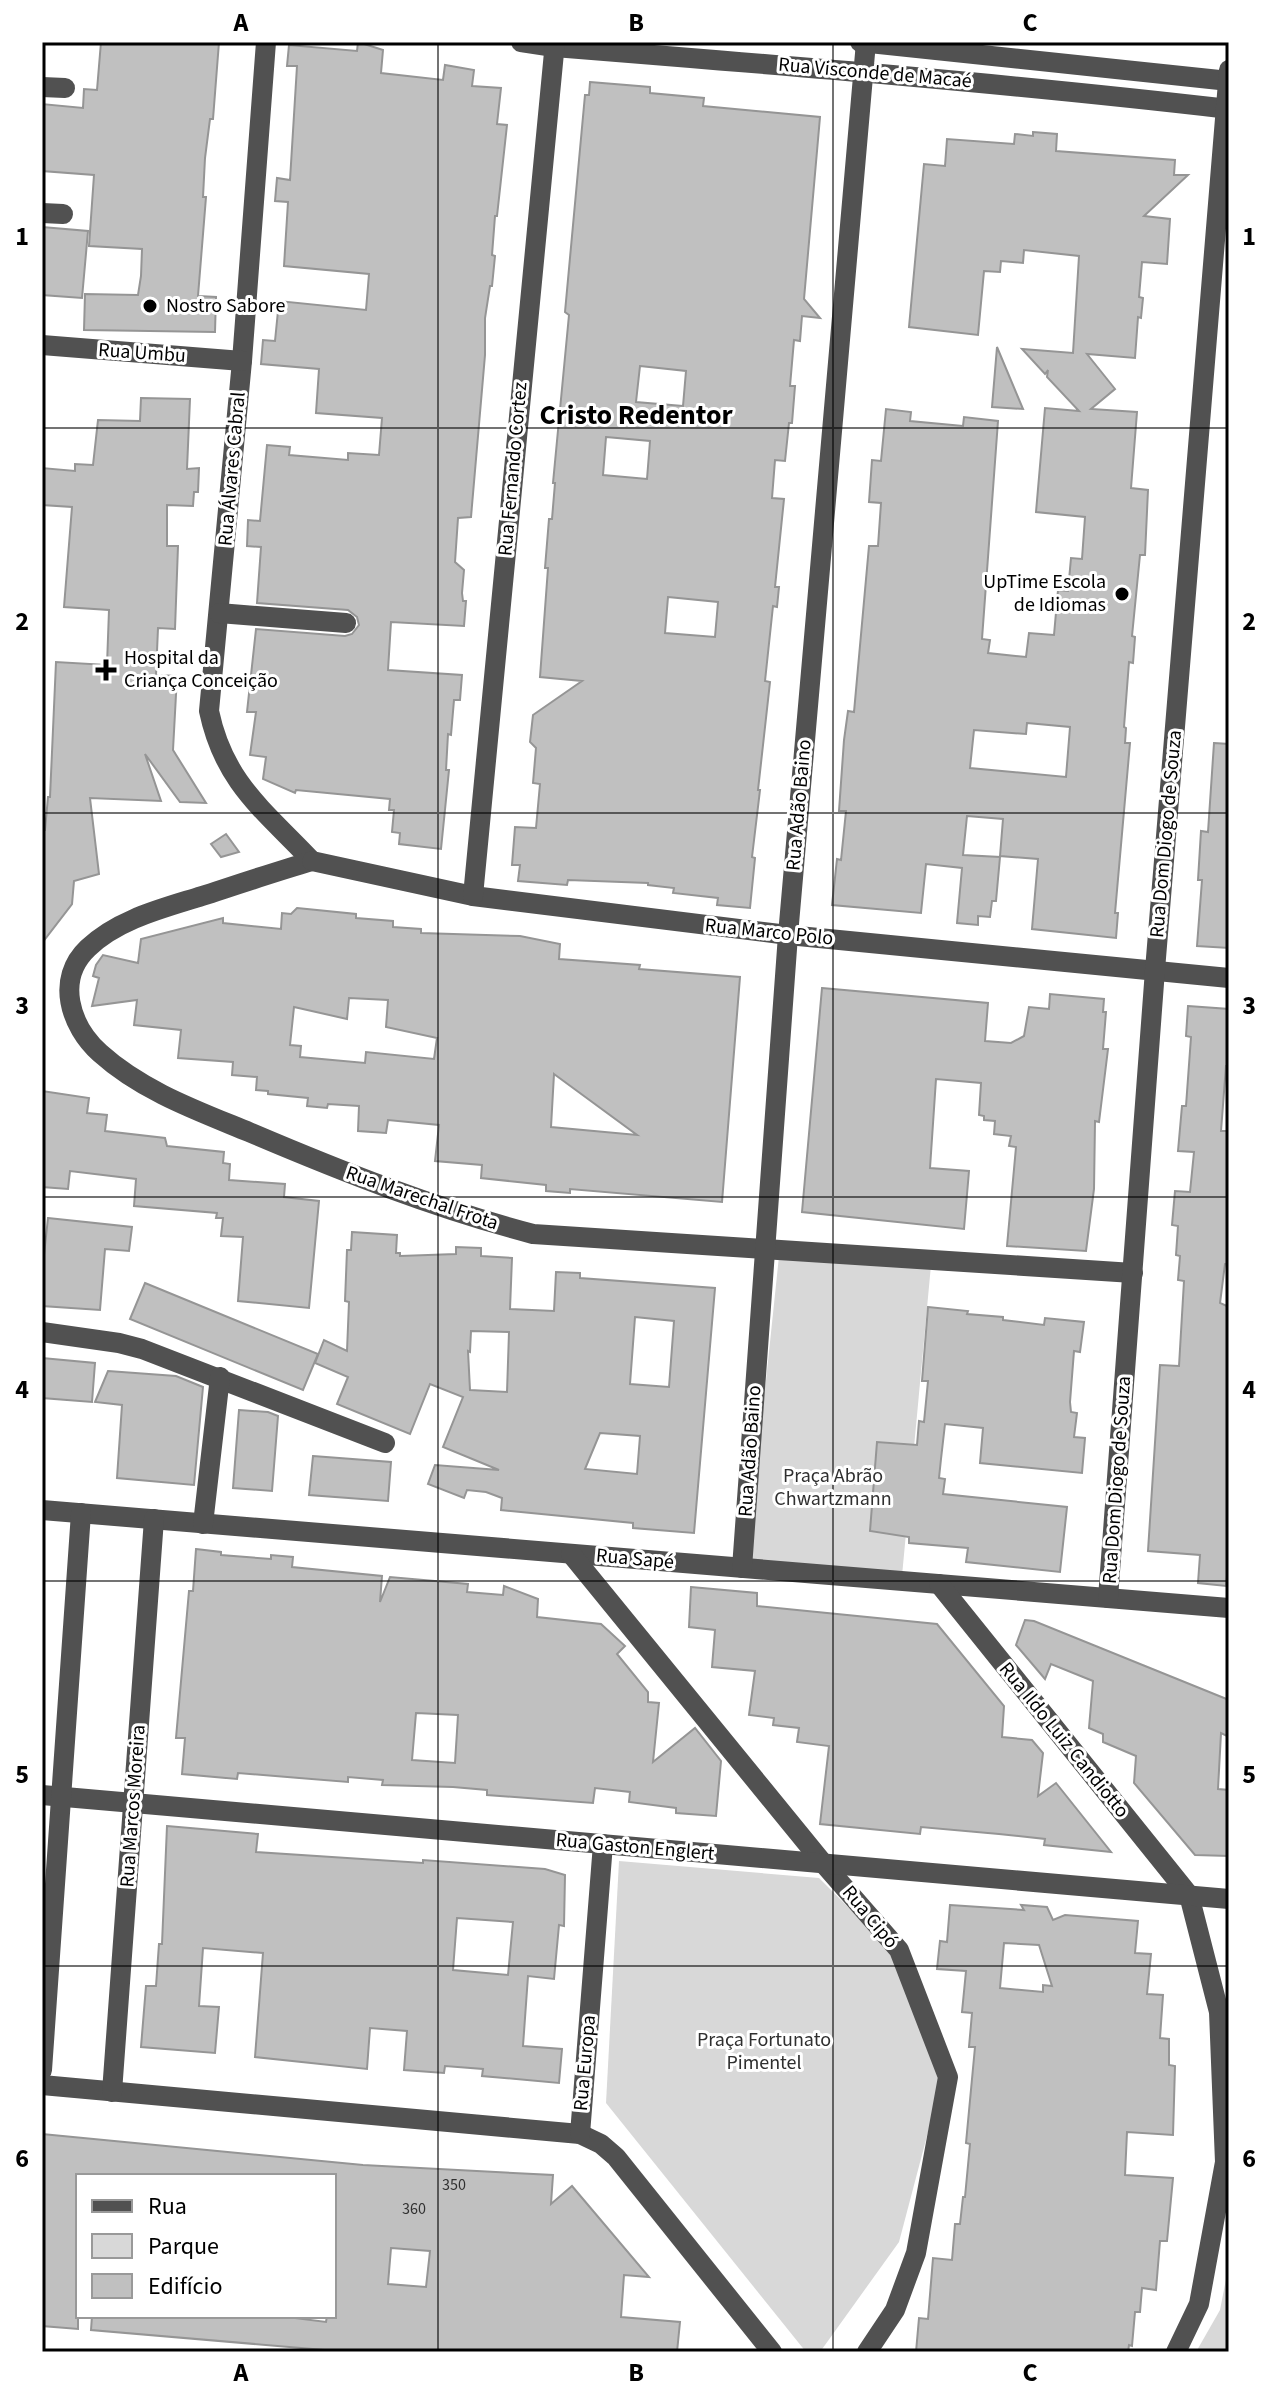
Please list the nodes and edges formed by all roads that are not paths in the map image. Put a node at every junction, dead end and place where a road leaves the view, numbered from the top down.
1 (266, 42) edge
2 (521, 42) edge
3 (860, 42) edge
4 (866, 42) edge
5 (554, 44) edge
6 (1229, 70) edge
7 (863, 74) junction
8 (1229, 81) edge
9 (42, 87) edge
10 (65, 88) dead end
11 (1228, 108) edge
12 (42, 345) edge
13 (242, 361) junction
14 (219, 613) junction
15 (346, 623) dead end
16 (312, 861) junction
17 (473, 896) junction
18 (788, 935) junction
19 (1155, 970) junction
20 (1229, 978) edge
21 (764, 1248) junction
22 (1133, 1273) junction
23 (42, 1332) edge
24 (220, 1377) junction
25 (385, 1443) dead end
26 (42, 1510) edge
27 (81, 1513) junction
28 (154, 1519) junction
29 (203, 1524) junction
30 (571, 1554) junction
31 (742, 1568) junction
32 (939, 1584) junction
33 (1108, 1598) junction
34 (1229, 1608) edge
35 (52, 1796) edge
36 (133, 1803) junction
37 (603, 1844) junction
38 (823, 1863) junction
39 (1189, 1895) junction
40 (1229, 1899) edge
41 (42, 2070) edge
42 (42, 2085) edge
43 (112, 2092) junction
44 (580, 2134) junction
45 (772, 2352) edge
46 (867, 2352) edge
47 (1176, 2352) edge

1 - 13 street, Rua Álvares Cabral
2 - 5 street, Rua Visconde de Macaé
3 - 4 street, Rua Visconde de Macaé
4 - 7 street, Rua Adão Baino
4 - 8 street, Rua Visconde de Macaé
5 - 7 street, Rua Visconde de Macaé
5 - 17 street, Rua Fernando Cortez
6 - 8 street, Rua Dom Diogo de Souza
7 - 11 street, Rua Visconde de Macaé
7 - 18 street, Rua Adão Baino
8 - 11 street, Rua Dom Diogo de Souza
9 - 10 street
11 - 19 street, Rua Dom Diogo de Souza
12 - 13 street, Rua Umbu
13 - 14 street, Rua Álvares Cabral
14 - 15 street
14 - 16 street, Rua Álvares Cabral
16 - 17 street, Rua Marco Polo
16 - 21 street, Rua Marechal Frota
17 - 18 street, Rua Marco Polo
18 - 19 street, Rua Marco Polo
18 - 21 street, Rua Adão Baino
19 - 20 street, Rua Marco Polo
19 - 22 street, Rua Dom Diogo de Souza
21 - 22 street, Rua Marechal Frota
21 - 31 street, Rua Adão Baino
22 - 33 street, Rua Dom Diogo de Souza
23 - 24 street
24 - 25 street
24 - 29 street
26 - 27 street, Rua Sapé
27 - 28 street, Rua Sapé
27 - 35 street
28 - 29 street, Rua Sapé
28 - 36 street, Rua Marcos Moreira
29 - 30 street, Rua Sapé
30 - 31 street, Rua Sapé
30 - 38 street, Rua Cipó
31 - 32 street, Rua Sapé
32 - 33 street, Rua Sapé
32 - 39 street, Rua Ildo Luiz Candiotto
33 - 34 street, Rua Sapé
35 - 36 street, Rua Gaston Englert
35 - 41 street
36 - 37 street, Rua Gaston Englert
36 - 43 street, Rua Marcos Moreira
37 - 38 street, Rua Gaston Englert
37 - 44 street, Rua Europa
38 - 39 street, Rua Gaston Englert
38 - 46 street, Rua Cipó
39 - 40 street, Rua Gaston Englert
39 - 47 street
42 - 43 street
43 - 44 street
44 - 45 street, Rua Europa

